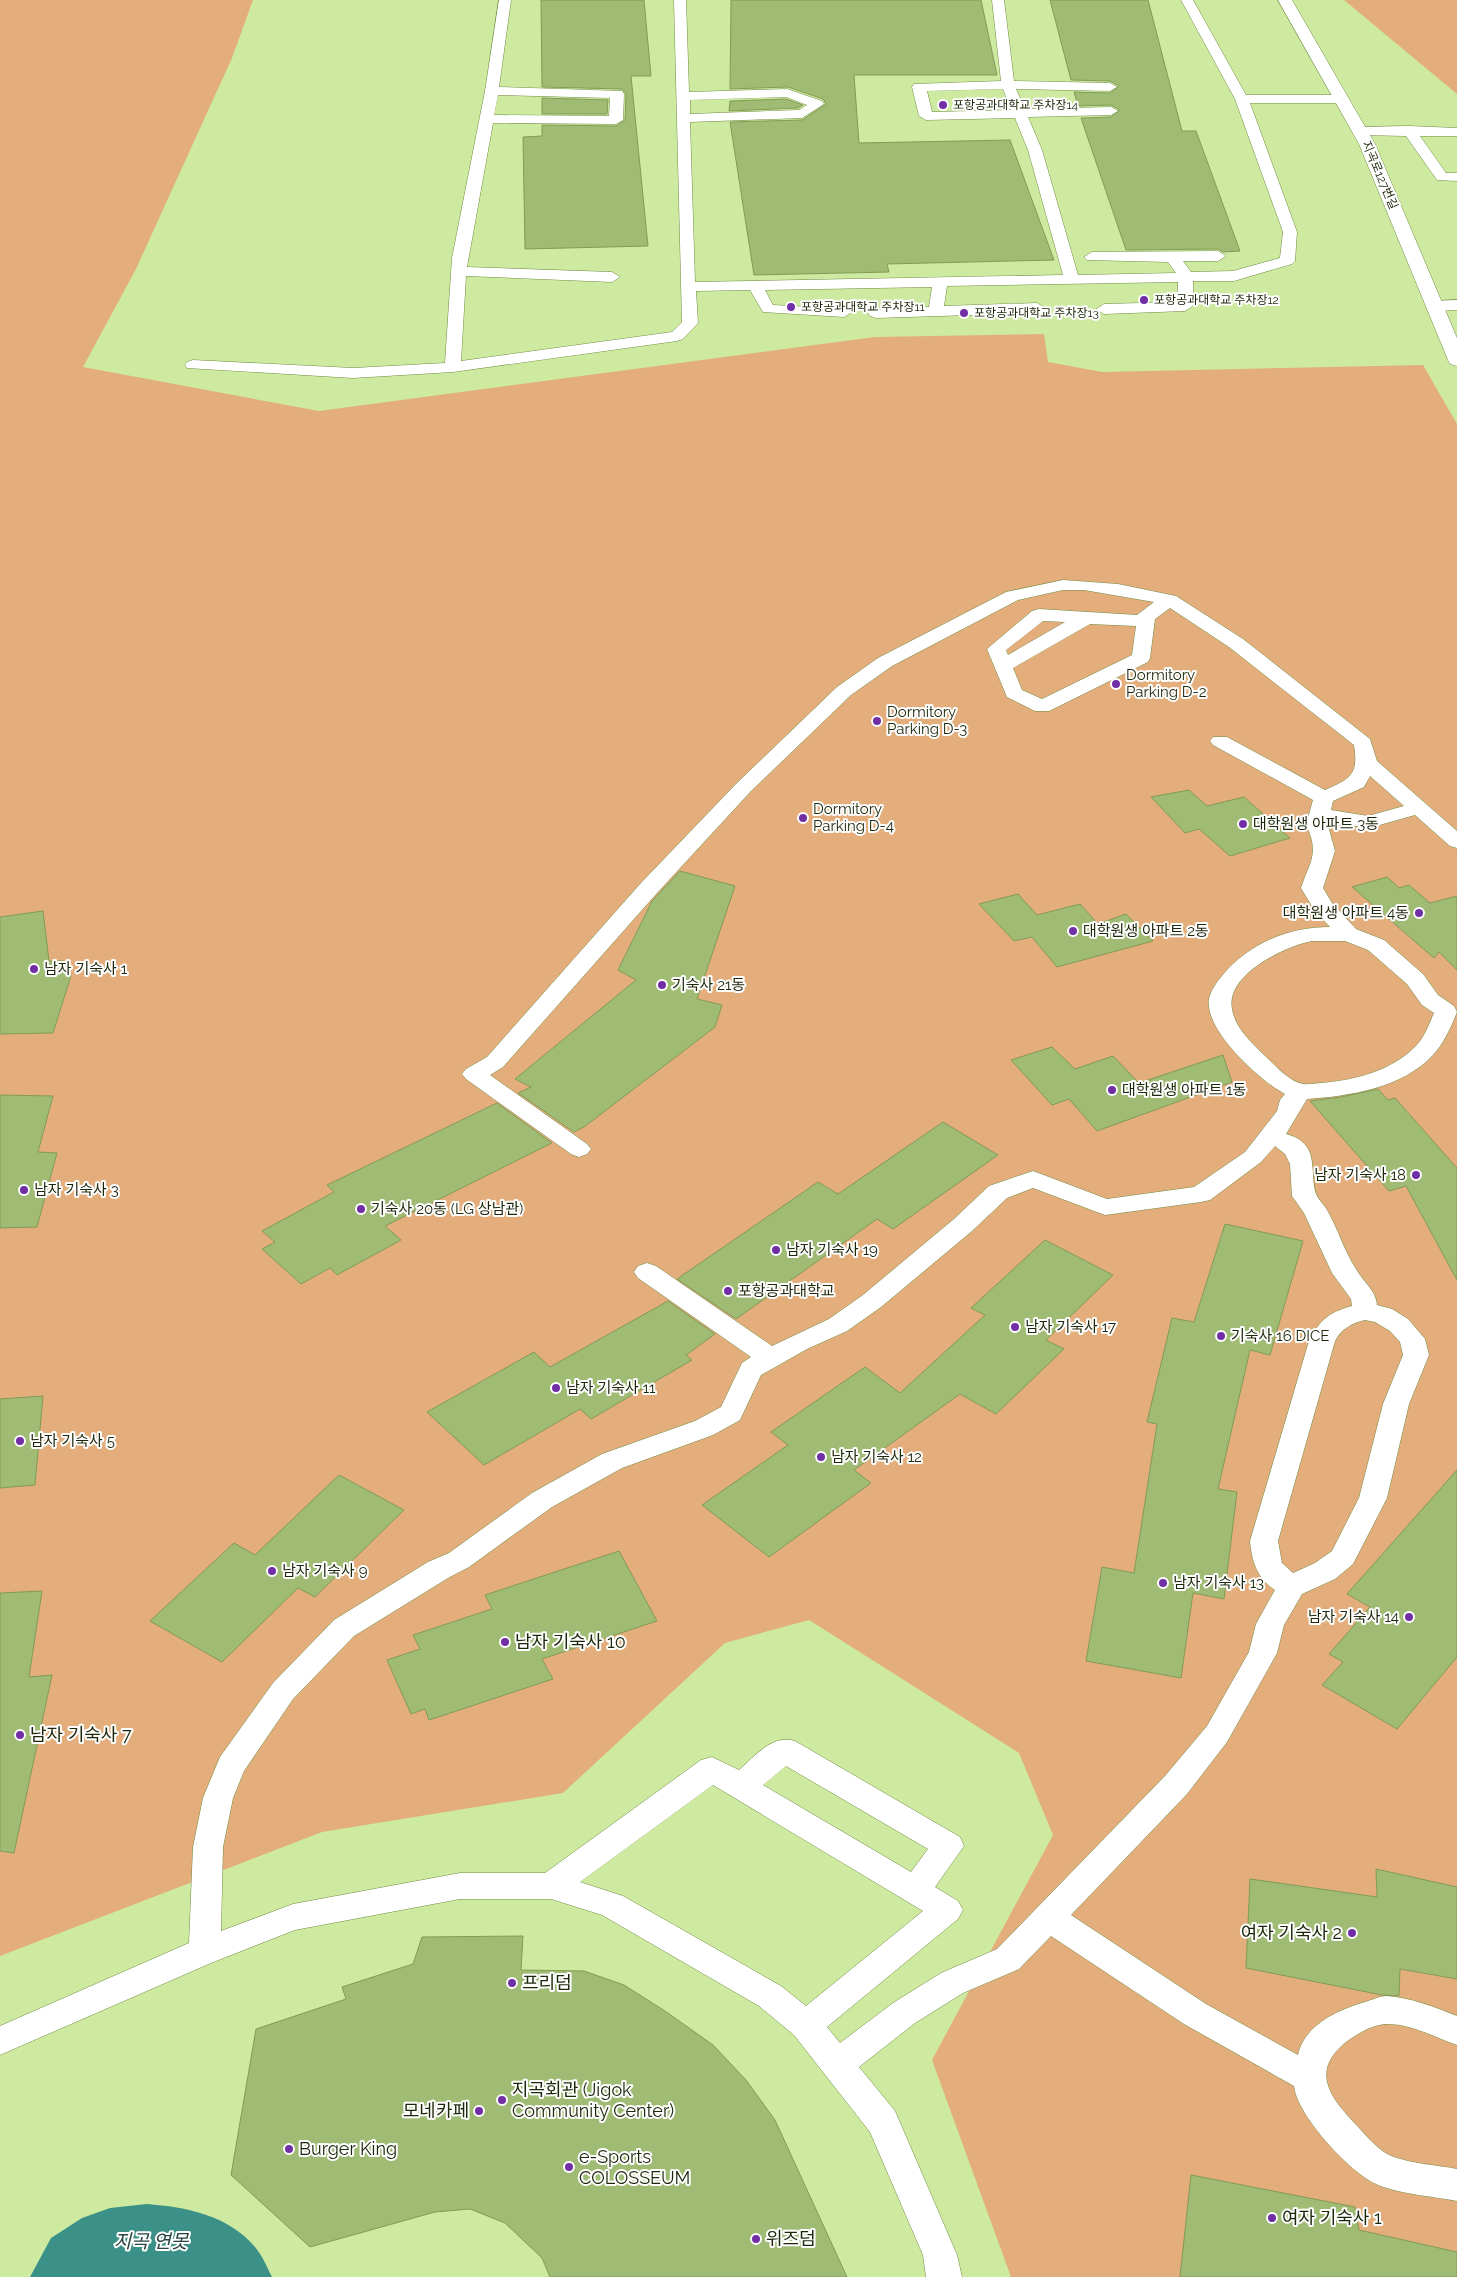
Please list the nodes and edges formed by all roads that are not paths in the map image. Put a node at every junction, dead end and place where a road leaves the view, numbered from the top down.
1 (506, 0) edge
2 (680, 0) edge
3 (998, 0) edge
4 (1187, 0) edge
5 (1285, 0) edge
6 (1008, 85) junction
7 (1110, 87) dead end
8 (492, 91) junction
9 (683, 96) junction
10 (1242, 99) junction
11 (1341, 99) junction
12 (1112, 111) dead end
13 (1019, 113) junction
14 (684, 118) junction
15 (487, 119) junction
16 (1409, 130) junction
17 (1360, 131) junction
18 (1457, 132) edge
19 (1457, 177) edge
20 (1218, 256) dead end
21 (1092, 257) dead end
22 (1173, 257) junction
23 (459, 271) junction
24 (1186, 276) junction
25 (612, 277) dead end
26 (1071, 278) junction
27 (940, 282) junction
28 (688, 287) junction
29 (756, 287) junction
30 (1457, 305) edge
31 (1434, 306) junction
32 (1037, 308) dead end
33 (1104, 308) dead end
34 (844, 312) dead end
35 (936, 312) junction
36 (876, 313) dead end
37 (1457, 360) edge
38 (193, 365) dead end
39 (453, 367) junction
40 (1169, 600) junction
41 (1146, 617) junction
42 (1086, 618) junction
43 (1003, 666) junction
44 (1220, 741) dead end
45 (1367, 764) junction
46 (1321, 807) junction
47 (1418, 808) junction
48 (1457, 842) edge
49 (1348, 934) junction
50 (1452, 1011) edge
51 (1302, 1091) junction
52 (1269, 1137) junction
53 (579, 1149) dead end
54 (647, 1272) dead end
55 (1365, 1311) junction
56 (771, 1358) junction
57 (1292, 1586) junction
58 (741, 1786) junction
59 (551, 1886) junction
60 (915, 1890) junction
61 (1048, 1917) junction
62 (205, 1951) junction
63 (806, 2025) junction
64 (1457, 2031) edge
65 (0, 2041) edge
66 (836, 2065) junction
67 (1310, 2078) junction
68 (1457, 2185) edge
69 (944, 2277) edge

1 - 8 lane
2 - 9 lane
3 - 6 lane
4 - 10 lane
5 - 11 street, 지곡로127번길
6 - 7 lane
6 - 13 lane
6 - 13 lane
8 - 15 lane
8 - 15 lane
9 - 14 lane
9 - 14 lane
10 - 11 lane
10 - 24 lane
11 - 17 street, 지곡로127번길
12 - 13 lane
13 - 26 lane
14 - 28 lane
15 - 23 lane
16 - 17 lane
16 - 18 lane
16 - 19 lane
17 - 31 street, 지곡로127번길
20 - 22 lane
21 - 22 lane
22 - 24 lane
23 - 25 lane
23 - 39 lane
24 - 26 lane
24 - 33 lane
26 - 27 lane
27 - 29 lane
27 - 35 lane
28 - 29 lane
28 - 39 lane
29 - 34 lane
30 - 31 lane
31 - 37 street, 지곡로127번길
32 - 35 lane
35 - 36 lane
38 - 39 lane
40 - 41 lane
40 - 45 lane
40 - 53 lane
41 - 42 lane
41 - 43 lane
42 - 43 lane
42 - 43 lane
44 - 46 lane
45 - 46 lane
45 - 47 lane
46 - 47 lane
46 - 49 lane
47 - 48 lane
49 - 50 lane
49 - 51 lane
50 - 51 lane
51 - 52 lane
52 - 55 lane
52 - 56 lane
54 - 56 lane
55 - 57 lane
55 - 57 lane
56 - 62 lane
57 - 61 lane
58 - 59 lane
58 - 60 lane
58 - 60 lane
59 - 62 lane
59 - 63 lane
60 - 63 lane
61 - 66 lane
61 - 67 lane
62 - 65 lane
63 - 66 lane
64 - 67 lane
66 - 69 lane
67 - 68 lane

